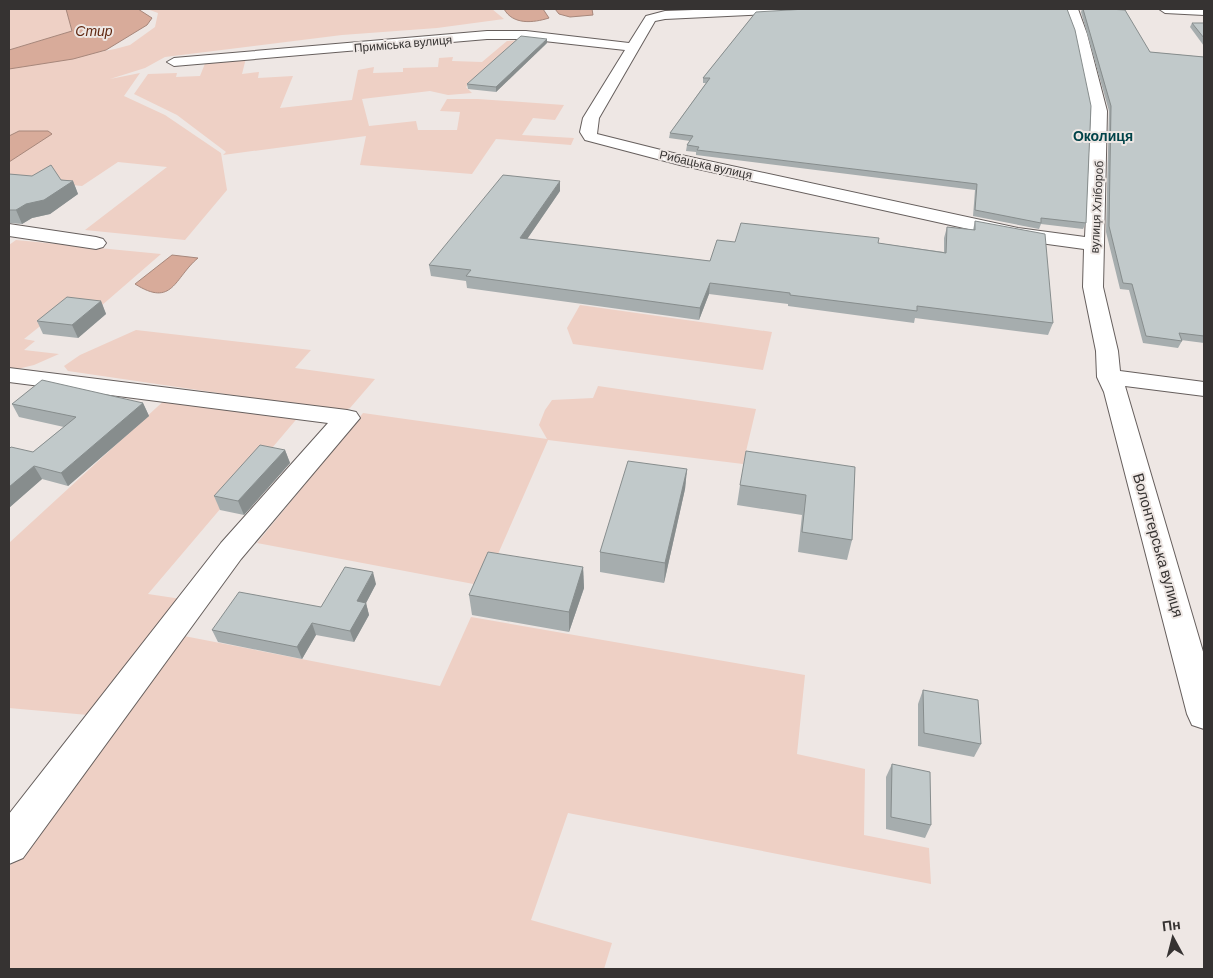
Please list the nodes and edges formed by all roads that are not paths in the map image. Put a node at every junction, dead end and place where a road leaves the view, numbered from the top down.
1 (793, 9) edge
2 (1072, 9) edge
3 (1166, 9) edge
4 (1204, 11) edge
5 (632, 48) junction
6 (174, 62) dead end
7 (9, 230) edge
8 (96, 243) dead end
9 (1094, 244) junction
10 (9, 375) edge
11 (1109, 377) junction
12 (1204, 389) edge
13 (1197, 659) edge
14 (1204, 714) edge
15 (9, 845) edge

1 - 5 street, Рибацька вулиця
2 - 9 street, вулиця Хлібороб
3 - 4 street
5 - 6 street, Приміська вулиця
5 - 9 street, Рибацька вулиця
7 - 8 street
9 - 11 street, вулиця Хлібороб
10 - 15 street
11 - 12 street
11 - 13 street, Волонтерська вулиця
13 - 14 street, Волонтерська вулиця

